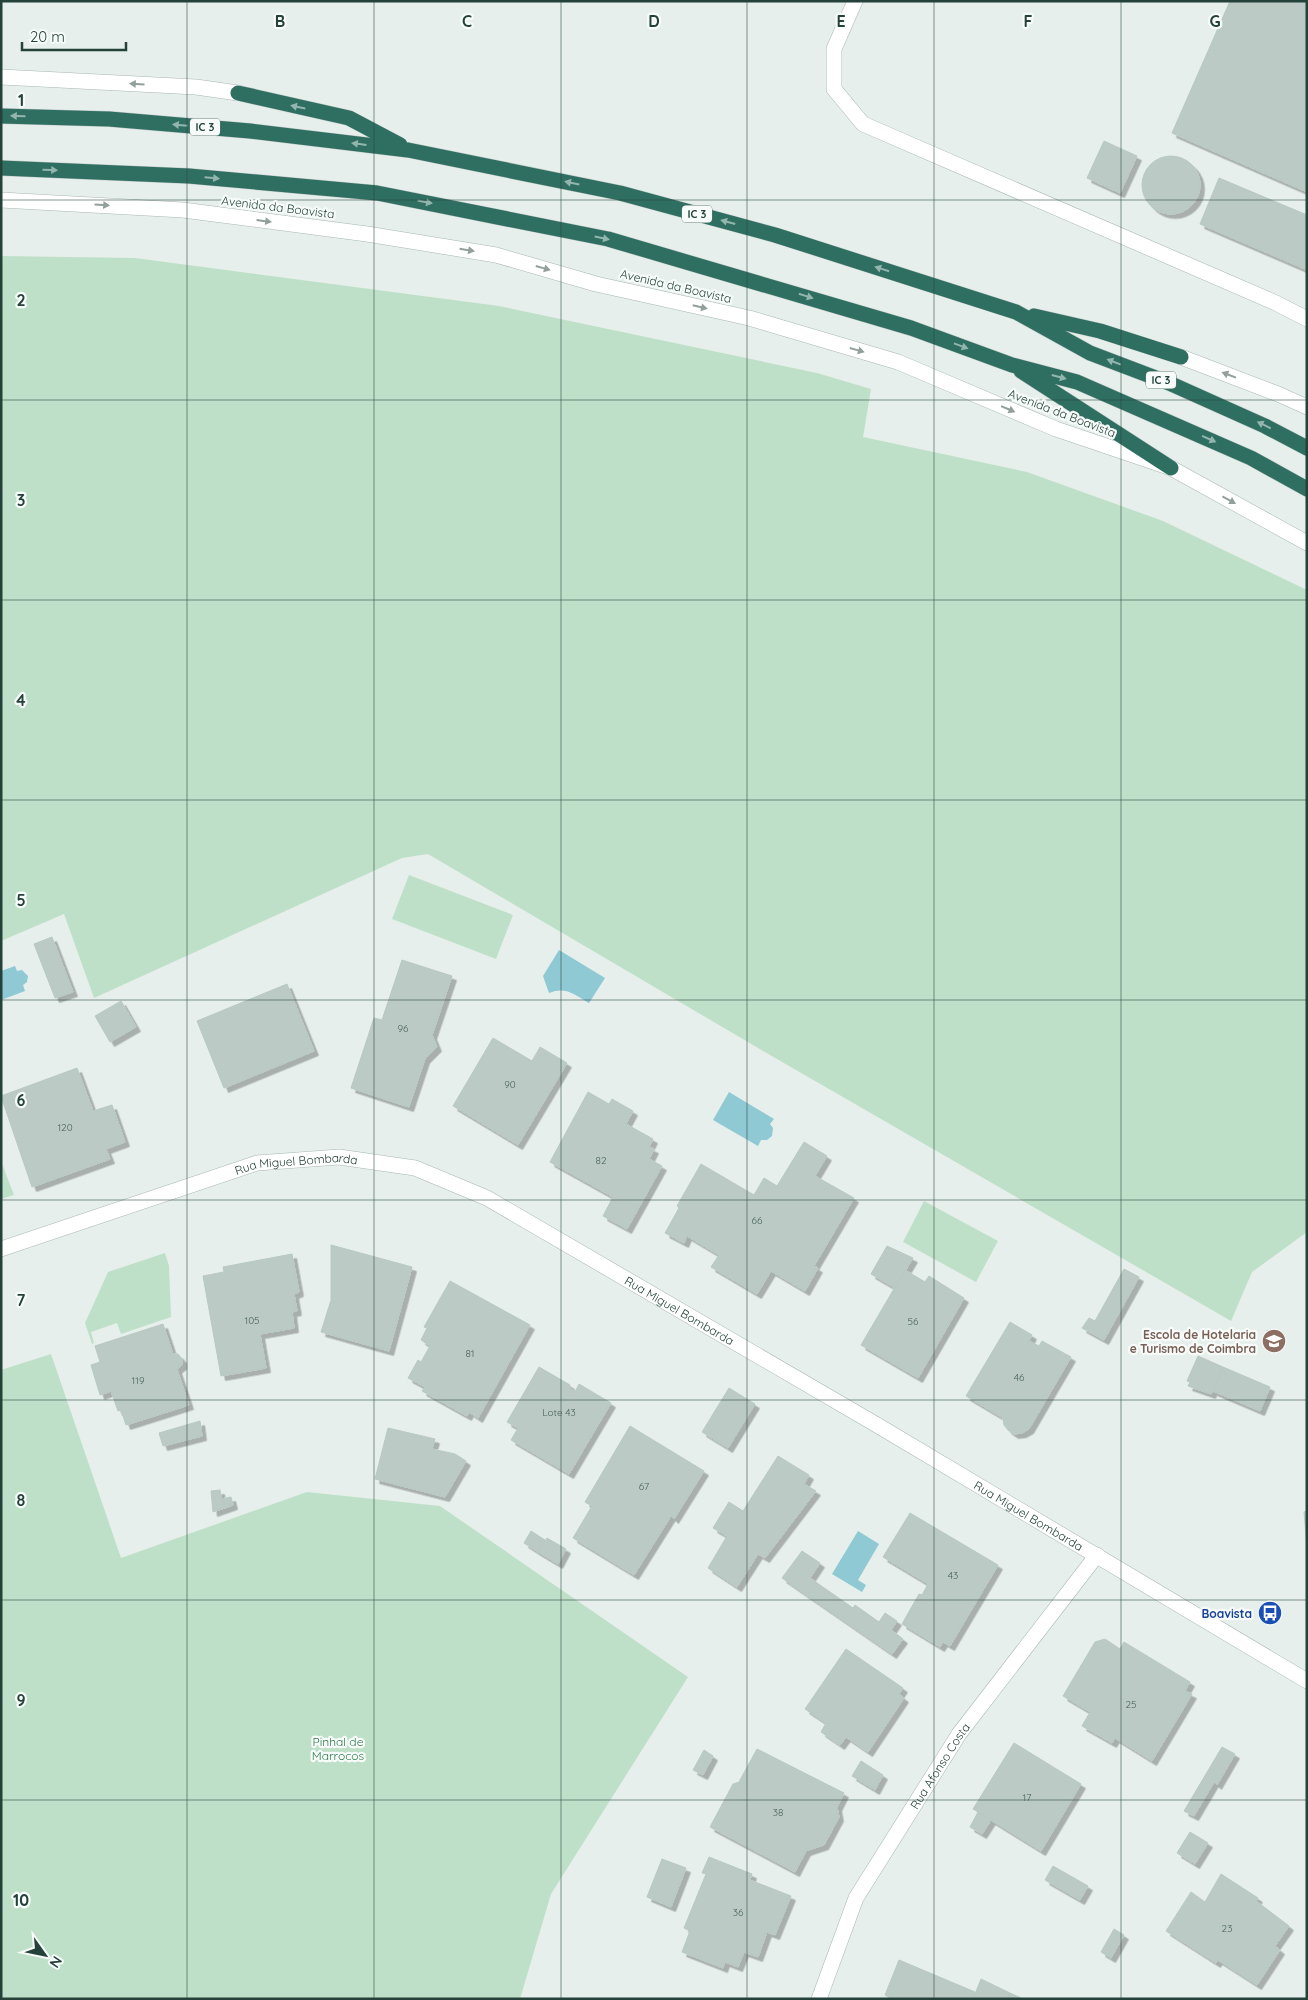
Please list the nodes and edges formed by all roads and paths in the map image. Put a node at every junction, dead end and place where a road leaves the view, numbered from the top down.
1 (855, 1) edge
2 (1, 77) edge
3 (238, 93) joint
4 (1, 116) edge
5 (408, 150) junction
6 (1, 168) edge
7 (1, 200) edge
8 (1016, 312) junction
9 (1307, 318) edge
10 (1181, 357) joint
11 (1012, 365) junction
12 (1307, 407) edge
13 (1307, 448) edge
14 (1171, 468) junction
15 (1307, 489) edge
16 (1307, 543) edge
17 (1, 1249) edge
18 (1097, 1555) junction
19 (1307, 1681) edge
20 (819, 1999) edge

1 - 9 street
3 -> 2 street
5 -> 3 highway
5 -> 4 highway, IC 3
8 -> 5 highway, IC 3
6 -> 11 highway, Avenida da Boavista
7 -> 14 street, Avenida da Boavista
8 - 10 highway
13 -> 8 highway, IC 3
12 -> 10 street
11 - 14 highway
11 -> 15 highway, Avenida da Boavista
14 -> 16 street, Avenida da Boavista
17 - 18 street, Rua Miguel Bombarda
18 - 19 street, Rua Miguel Bombarda
18 - 20 street, Rua Afonso Costa

